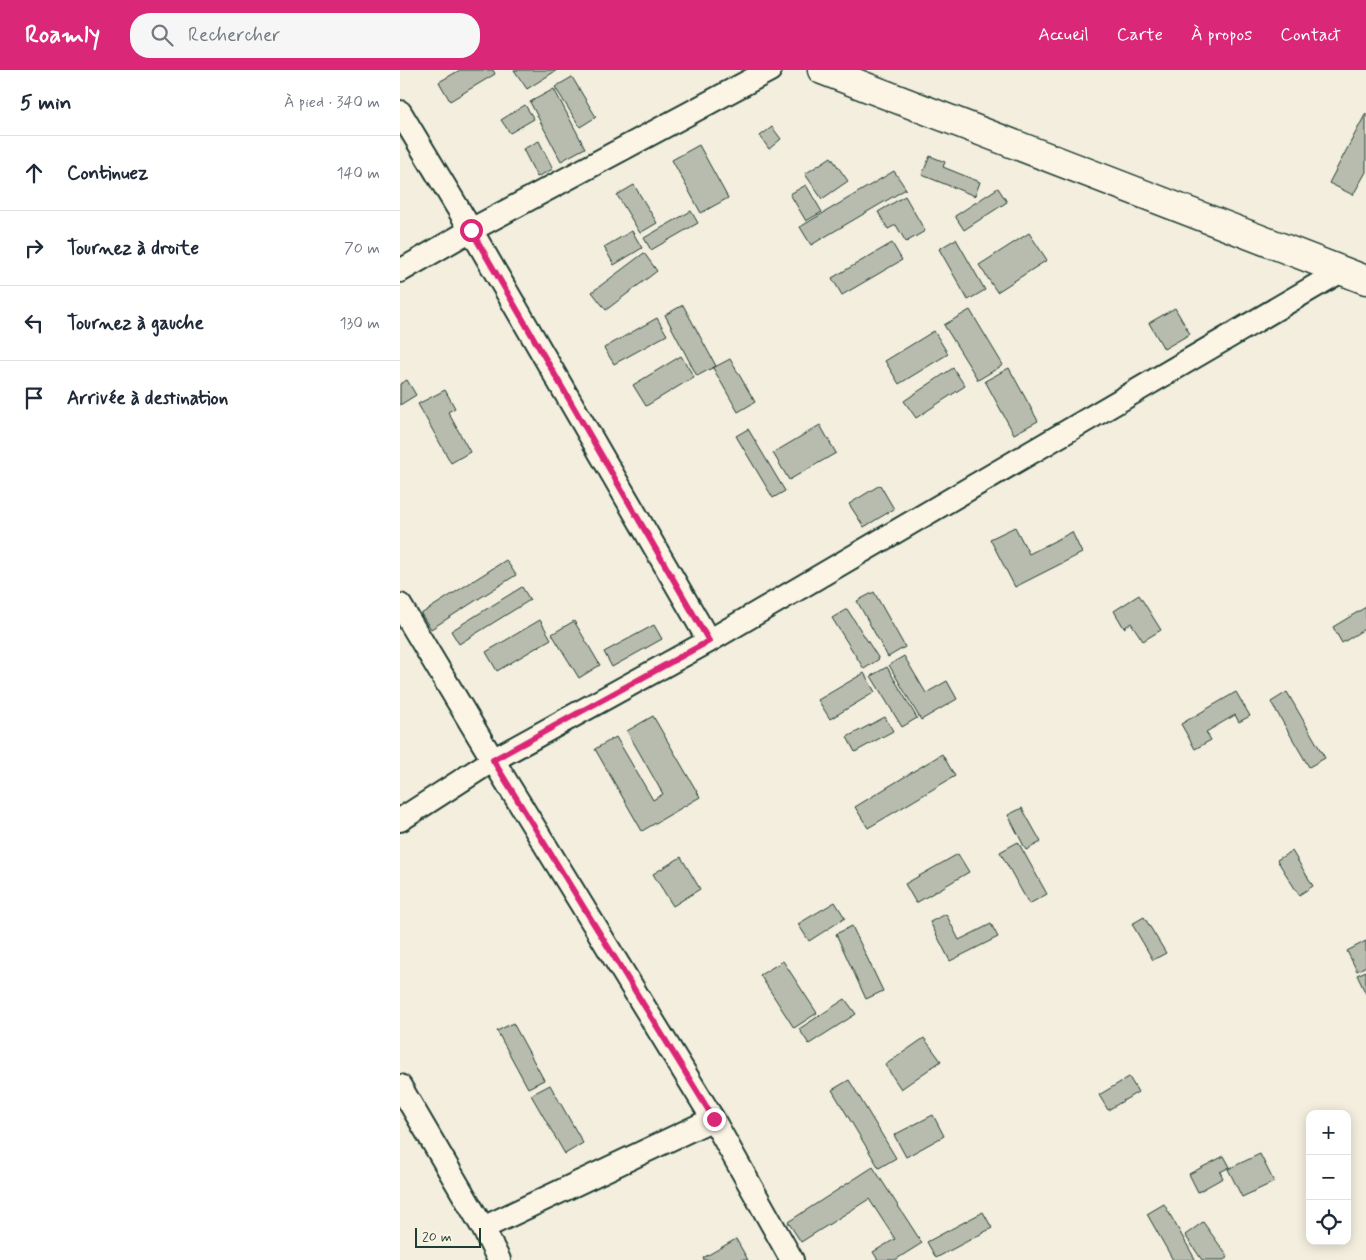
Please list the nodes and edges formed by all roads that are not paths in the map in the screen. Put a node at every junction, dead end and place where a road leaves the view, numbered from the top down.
1 (770, 70) edge
2 (822, 70) edge
3 (400, 112) edge
4 (471, 230) junction
5 (400, 271) edge
6 (1354, 275) edge
7 (400, 605) edge
8 (709, 641) junction
9 (493, 760) junction
10 (400, 820) edge
11 (400, 1086) edge
12 (714, 1119) junction
13 (483, 1228) junction
14 (500, 1260) edge
15 (792, 1260) edge

1 - 4 street
2 - 6 main road
3 - 4 street
4 - 5 street
4 - 8 street
6 - 8 street
7 - 9 street
8 - 9 street
9 - 10 street
9 - 12 street
11 - 13 street
12 - 13 street
12 - 15 street
13 - 14 street

